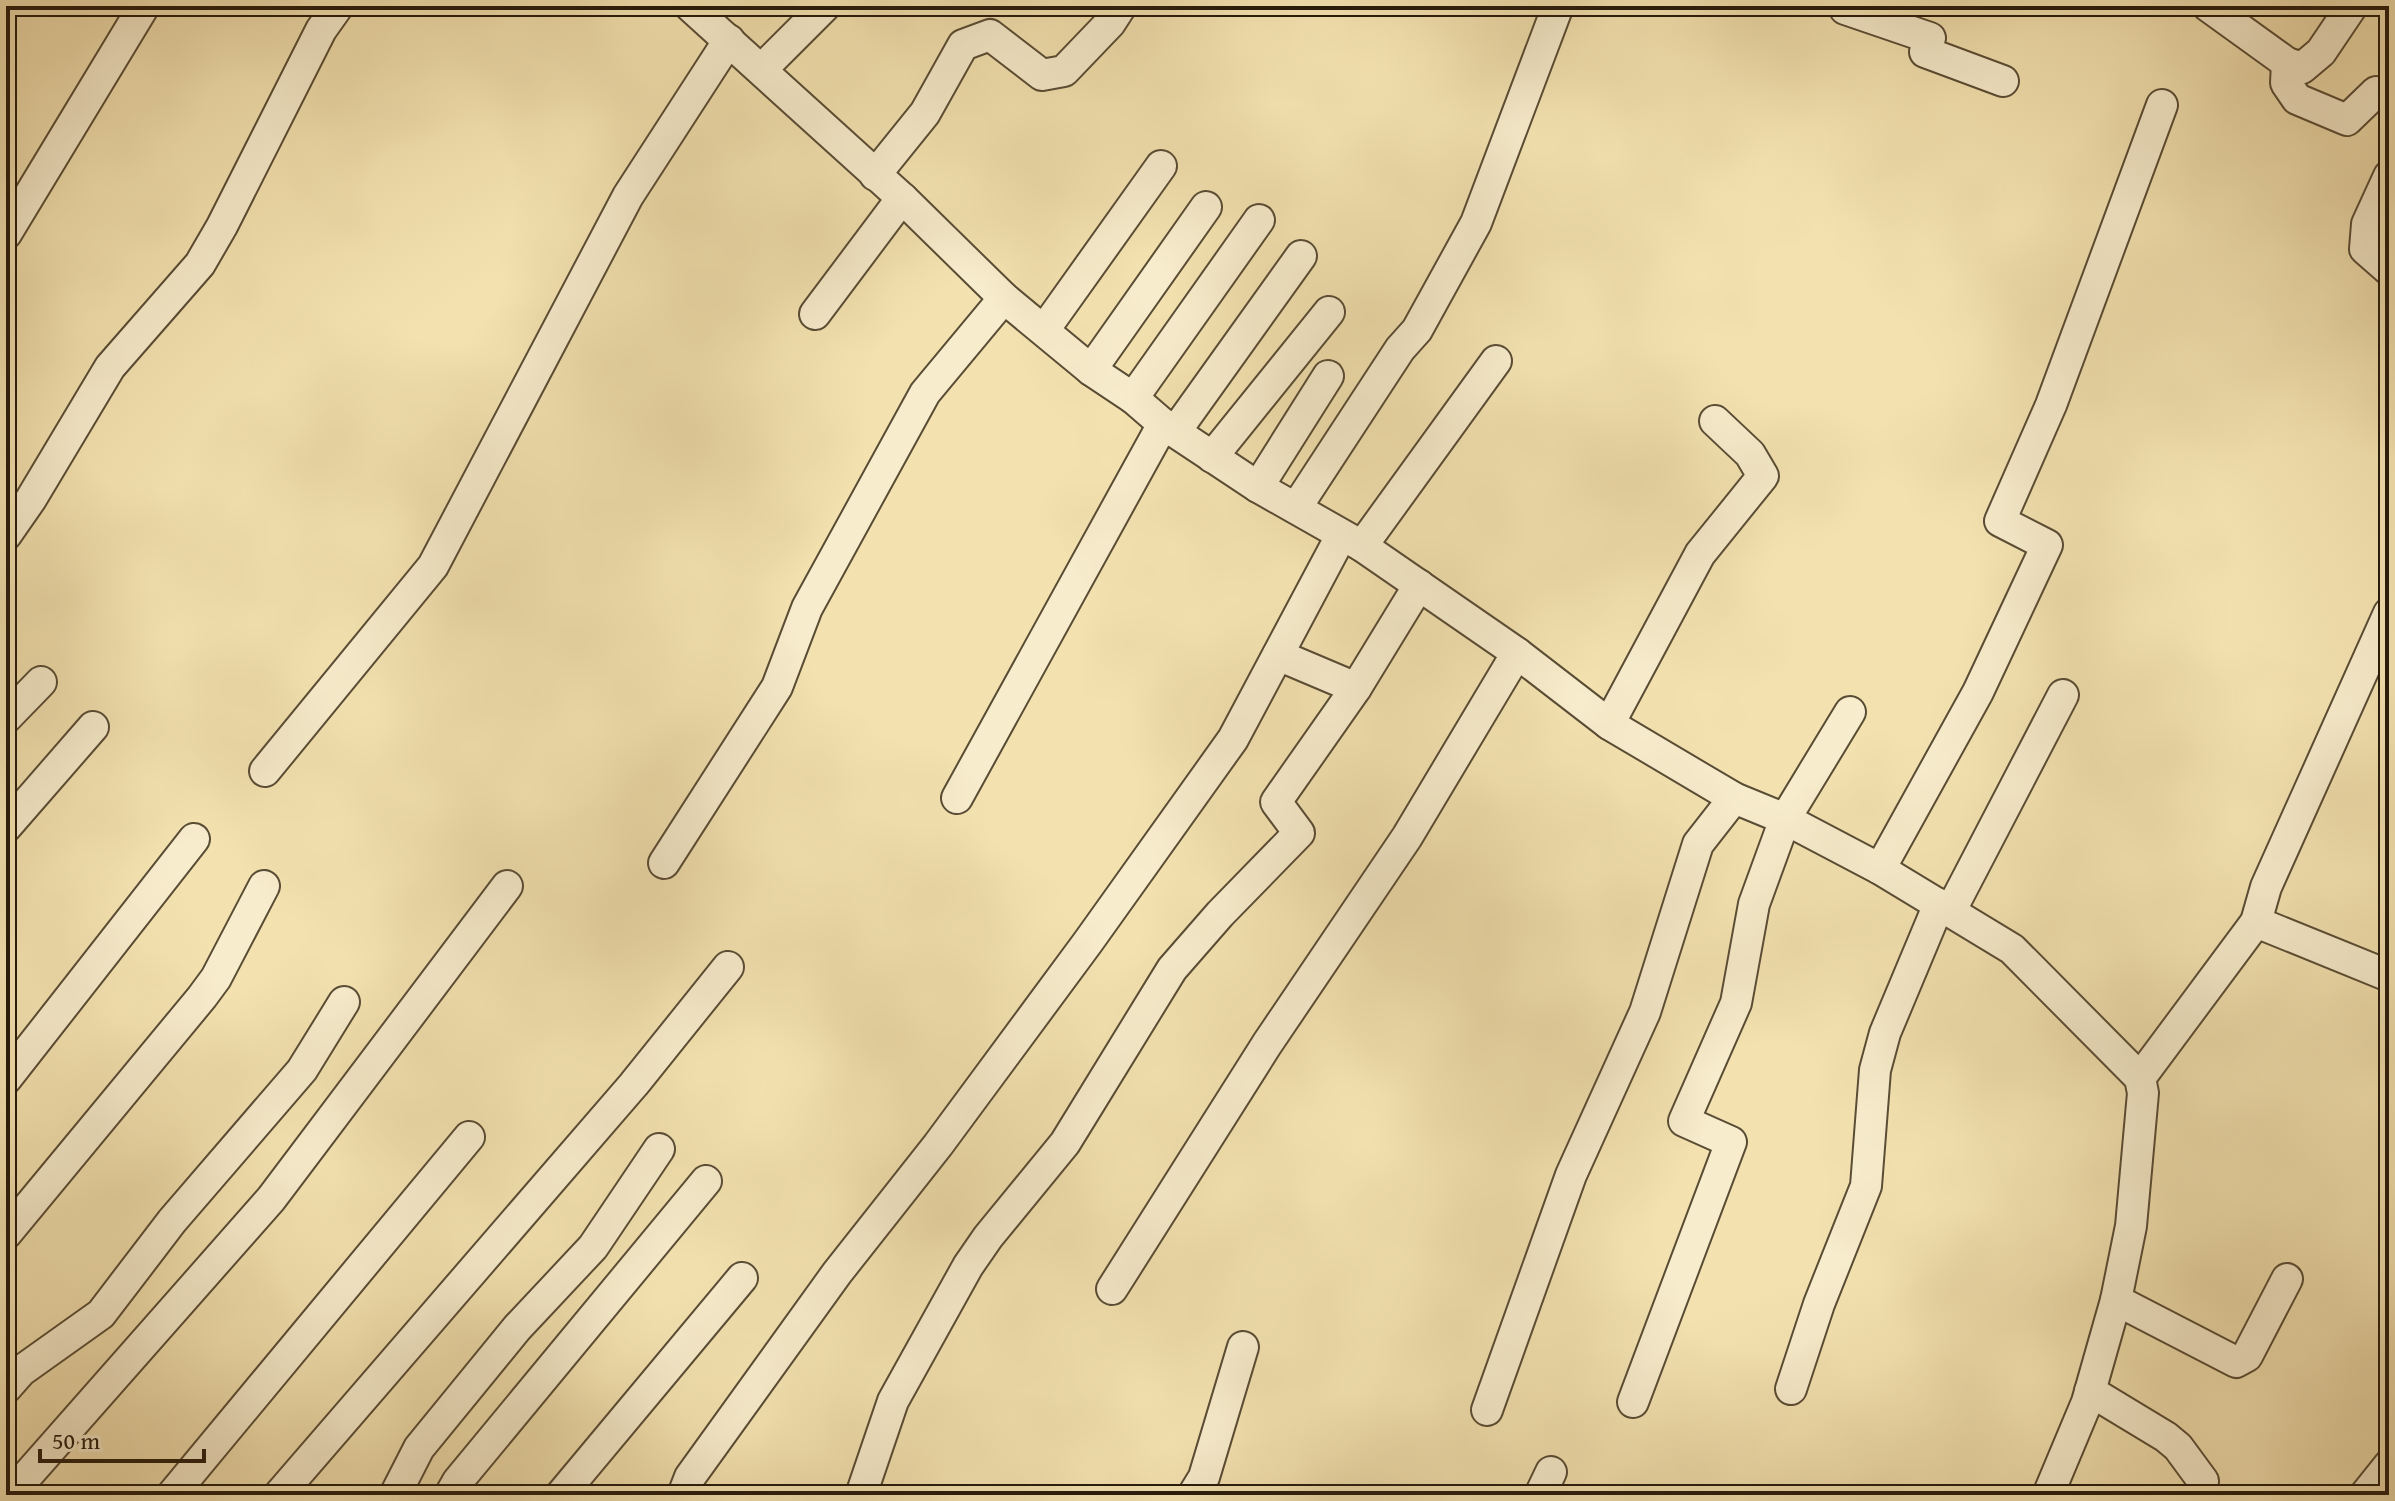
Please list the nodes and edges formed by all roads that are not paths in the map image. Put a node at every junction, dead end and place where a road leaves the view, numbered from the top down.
1 (144, 6) edge
2 (338, 6) edge
3 (690, 6) edge
4 (825, 6) edge
5 (1121, 6) edge
6 (1558, 6) edge
7 (1846, 6) edge
8 (2208, 6) edge
9 (2352, 6) edge
10 (729, 40) junction
11 (2287, 63) junction
12 (762, 69) junction
13 (2003, 81) dead end
14 (2389, 98) edge
15 (2162, 105) dead end
16 (1161, 166) dead end
17 (875, 175) junction
18 (2389, 176) edge
19 (902, 198) junction
20 (1206, 207) dead end
21 (1259, 220) dead end
22 (6, 234) edge
23 (1301, 256) dead end
24 (2389, 270) edge
25 (1004, 298) junction
26 (1329, 312) dead end
27 (815, 314) dead end
28 (1044, 330) junction
29 (1496, 361) dead end
30 (1091, 370) junction
31 (1328, 376) dead end
32 (1133, 398) junction
33 (1715, 421) dead end
34 (1169, 428) junction
35 (1212, 457) junction
36 (1258, 487) junction
37 (1296, 508) junction
38 (6, 535) edge
39 (1352, 541) junction
40 (1419, 585) junction
41 (2389, 613) edge
42 (1517, 653) junction
43 (1278, 655) junction
44 (41, 682) dead end
45 (1356, 688) junction
46 (2063, 695) dead end
47 (1850, 712) dead end
48 (6, 718) edge
49 (1609, 724) junction
50 (93, 727) dead end
51 (265, 771) dead end
52 (957, 798) dead end
53 (1734, 798) junction
54 (1785, 819) junction
55 (6, 827) edge
56 (194, 839) dead end
57 (664, 863) dead end
58 (1880, 869) junction
59 (264, 886) dead end
60 (507, 886) dead end
61 (1945, 907) junction
62 (2256, 922) junction
63 (728, 967) dead end
64 (2389, 976) edge
65 (344, 1002) dead end
66 (2140, 1078) junction
67 (6, 1079) edge
68 (469, 1137) dead end
69 (659, 1149) dead end
70 (706, 1181) dead end
71 (6, 1234) edge
72 (742, 1278) dead end
73 (2287, 1279) dead end
74 (1112, 1289) dead end
75 (2116, 1300) junction
76 (1243, 1347) dead end
77 (6, 1388) edge
78 (1791, 1389) dead end
79 (2090, 1391) junction
80 (1633, 1402) dead end
81 (1487, 1410) dead end
82 (2389, 1465) edge
83 (2203, 1481) dead end
84 (10, 1495) edge
85 (172, 1495) edge
86 (279, 1495) edge
87 (395, 1495) edge
88 (450, 1495) edge
89 (561, 1495) edge
90 (683, 1495) edge
91 (861, 1495) edge
92 (1193, 1495) edge
93 (2048, 1495) edge
94 (2365, 1495) edge

1 - 22 street
2 - 38 street
3 - 10 street
4 - 12 street
5 - 17 street
6 - 37 street
7 - 13 street
8 - 11 street
9 - 11 street
10 - 12 street
10 - 51 street
11 - 14 street
12 - 17 street
15 - 58 street
16 - 28 street
17 - 19 street
18 - 24 street
19 - 25 street
19 - 27 street
20 - 30 street
21 - 32 street
23 - 34 street
25 - 28 street
25 - 57 street
26 - 35 street
28 - 30 street
29 - 39 street
30 - 32 street
31 - 36 street
32 - 34 street
33 - 49 street
34 - 35 street
34 - 52 street
35 - 36 street
36 - 37 street
37 - 39 street
39 - 40 street
39 - 43 street
40 - 42 street
40 - 45 street
41 - 62 street
42 - 49 street
42 - 74 street
43 - 45 street
43 - 90 street
44 - 48 street
45 - 91 street
46 - 61 street
47 - 54 street
49 - 53 street
50 - 55 street
53 - 54 street
53 - 81 street
54 - 58 street
54 - 80 street
56 - 67 street
58 - 61 street
59 - 71 street
60 - 84 street
61 - 66 street
61 - 78 street
62 - 64 street
62 - 66 street
63 - 86 street
65 - 77 street
66 - 75 street
68 - 85 street
69 - 87 street
70 - 88 street
72 - 89 street
73 - 75 street
75 - 79 street
76 - 92 street
79 - 83 street
79 - 93 street
82 - 94 street

